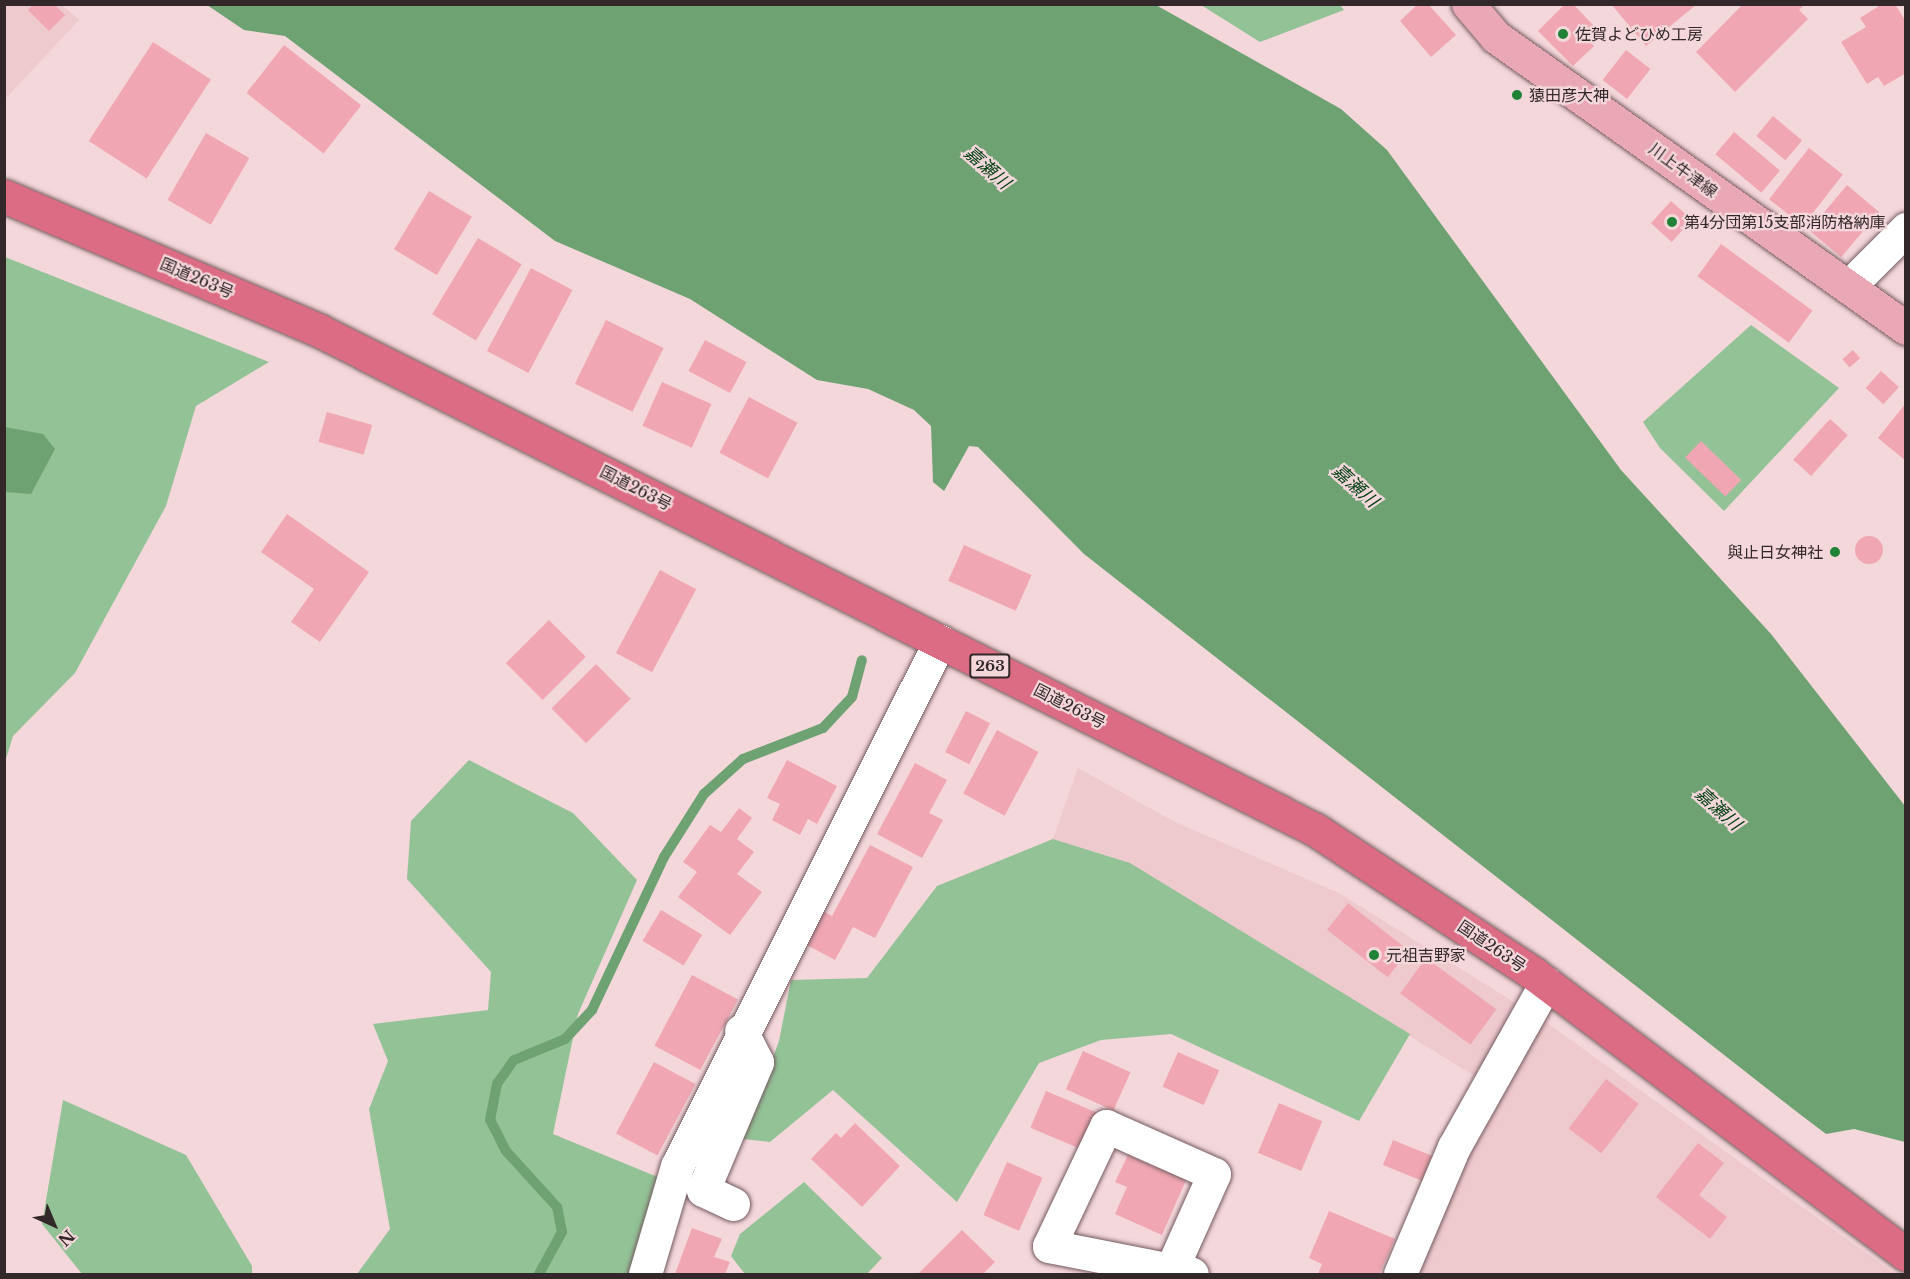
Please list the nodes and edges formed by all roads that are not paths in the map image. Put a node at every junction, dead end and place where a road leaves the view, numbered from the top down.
1 (1468, 4) edge
2 (4, 196) edge
3 (1905, 229) edge
4 (1849, 286) junction
5 (1905, 328) edge
6 (940, 641) junction
7 (1546, 983) junction
8 (741, 1031) junction
9 (733, 1204) dead end
10 (1905, 1254) edge
11 (1177, 1273) edge
12 (645, 1275) edge
13 (1400, 1275) edge

1 - 4 main road, 川上牛津線
2 - 6 highway, 国道263号 / 263
3 - 4 street
4 - 5 main road, 川上牛津線
6 - 7 highway, 国道263号 / 263
6 - 8 street
7 - 10 highway, 国道263号 / 263
7 - 13 street
8 - 9 street
8 - 12 street
11 - 11 street

